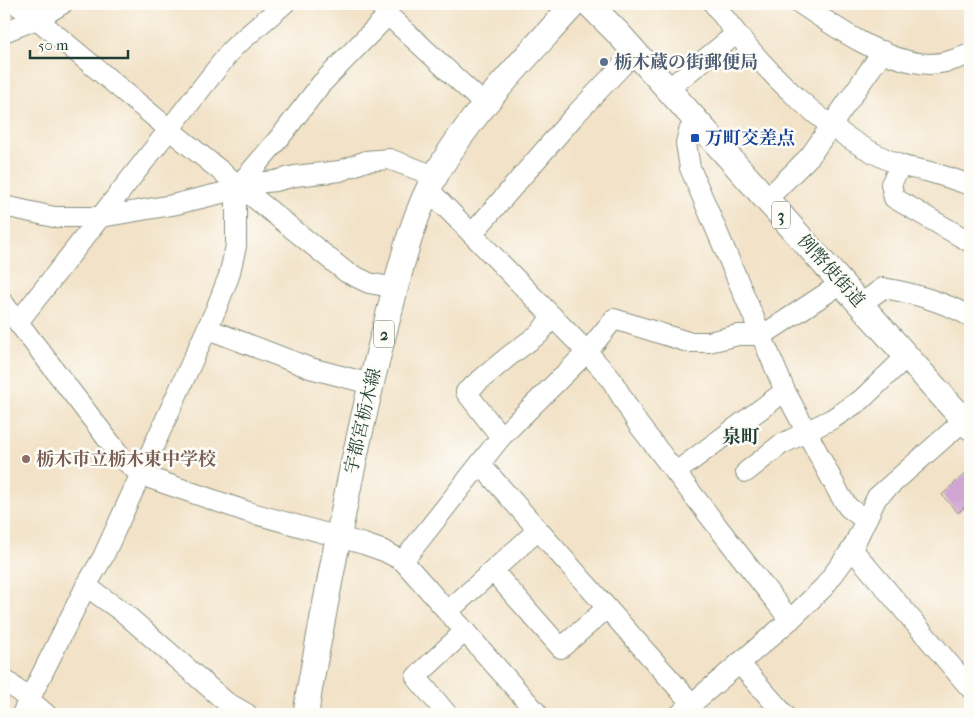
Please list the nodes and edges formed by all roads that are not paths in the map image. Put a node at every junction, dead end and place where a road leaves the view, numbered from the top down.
1 (16, 4) edge
2 (62, 4) edge
3 (284, 4) edge
4 (574, 4) edge
5 (589, 4) edge
6 (714, 4) edge
7 (801, 4) edge
8 (383, 10) edge
9 (38, 19) junction
10 (4, 32) edge
11 (736, 34) junction
12 (883, 51) junction
13 (635, 52) junction
14 (970, 54) edge
15 (668, 89) junction
16 (485, 105) junction
17 (695, 121) junction
18 (832, 126) junction
19 (170, 130) junction
20 (901, 165) junction
21 (432, 183) junction
22 (239, 184) junction
23 (970, 185) edge
24 (767, 200) junction
25 (4, 206) edge
26 (100, 217) junction
27 (472, 234) junction
28 (970, 242) edge
29 (842, 283) junction
30 (396, 288) junction
31 (4, 304) edge
32 (861, 304) junction
33 (552, 316) junction
34 (970, 316) edge
35 (18, 322) junction
36 (208, 329) junction
37 (763, 335) junction
38 (587, 352) junction
39 (907, 356) junction
40 (371, 384) junction
41 (785, 391) junction
42 (968, 421) edge
43 (807, 432) junction
44 (501, 438) junction
45 (480, 464) junction
46 (676, 472) junction
47 (746, 472) dead end
48 (141, 475) junction
49 (865, 520) junction
50 (538, 530) junction
51 (338, 536) junction
52 (852, 549) junction
53 (403, 561) junction
54 (493, 571) junction
55 (86, 586) junction
56 (607, 608) junction
57 (447, 612) junction
58 (790, 620) junction
59 (465, 632) junction
60 (739, 662) junction
61 (4, 679) edge
62 (970, 688) edge
63 (25, 707) edge
64 (686, 709) edge
65 (46, 714) edge
66 (247, 714) edge
67 (306, 714) edge
68 (448, 714) edge
69 (538, 714) edge
70 (784, 714) edge

1 - 9 street
2 - 9 street
3 - 19 street
4 - 16 main road, 宇都宮栃木線 / 2
5 - 13 main road, 例幣使街道 / 3
6 - 11 street
7 - 12 street
8 - 16 street
8 - 22 street
9 - 10 street
9 - 19 street
11 - 15 street
11 - 18 street
12 - 14 street
12 - 18 street
13 - 15 main road, 例幣使街道 / 3
13 - 27 street
15 - 17 main road, 例幣使街道 / 3
16 - 21 main road, 宇都宮栃木線 / 2
17 - 24 main road, 例幣使街道 / 3
17 - 37 street
18 - 20 street
18 - 24 street
19 - 22 street
19 - 26 street
20 - 23 street
20 - 28 street
21 - 22 street
21 - 27 street
21 - 30 main road, 宇都宮栃木線 / 2
22 - 26 street
22 - 30 street
22 - 36 street
24 - 29 main road, 例幣使街道 / 3
25 - 26 street
26 - 35 street
27 - 33 street
29 - 32 main road, 例幣使街道 / 3
29 - 37 street
30 - 40 main road, 宇都宮栃木線 / 2
31 - 35 street
32 - 34 street
32 - 39 main road, 例幣使街道 / 3
33 - 38 street
33 - 44 street
35 - 48 street
36 - 40 street
36 - 48 street
37 - 38 street
37 - 41 street
38 - 44 street
38 - 46 street
39 - 42 main road, 例幣使街道 / 3
39 - 43 street
40 - 51 main road, 宇都宮栃木線 / 2
41 - 43 street
41 - 46 street
42 - 49 street
43 - 47 street
43 - 49 street
44 - 45 street
45 - 50 street
45 - 53 street
46 - 58 street
48 - 51 street
48 - 55 street
49 - 52 street
50 - 54 street
50 - 56 street
51 - 53 street
51 - 67 main road, 宇都宮栃木線 / 2
52 - 58 street
52 - 62 street
53 - 57 street
54 - 56 street
54 - 57 street
55 - 63 street
55 - 66 street
56 - 64 street
57 - 59 street
58 - 60 street
59 - 68 street
59 - 69 street
60 - 64 street
60 - 70 street
61 - 63 street
63 - 65 street

